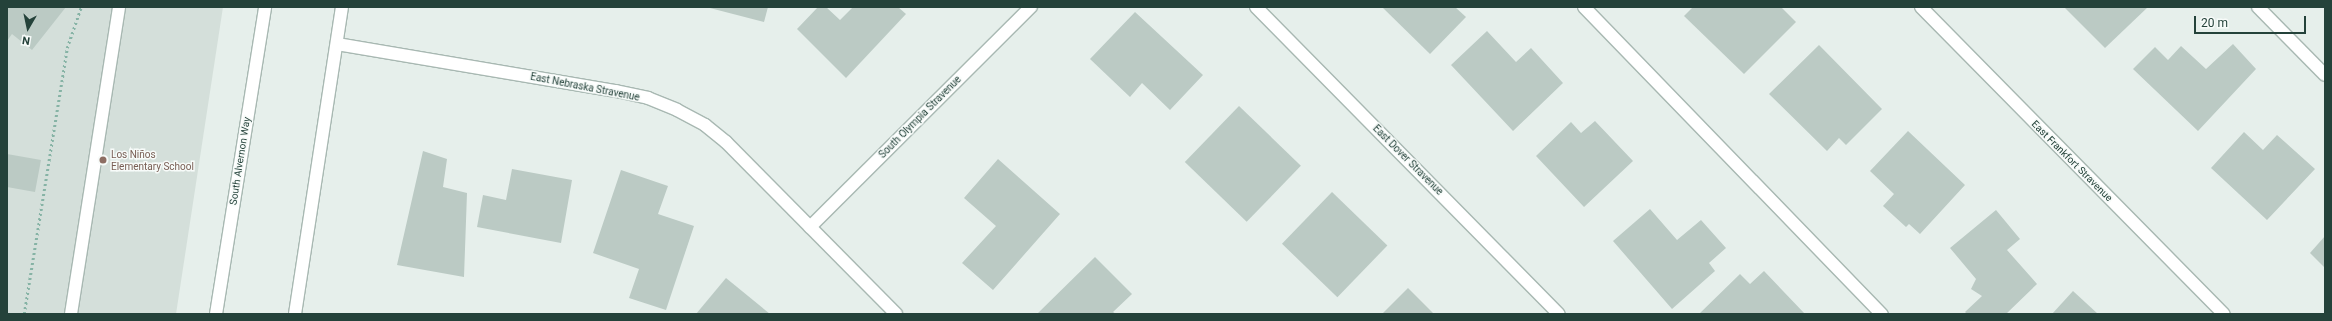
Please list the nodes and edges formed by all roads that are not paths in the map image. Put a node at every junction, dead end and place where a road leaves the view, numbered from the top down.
1 (119, 7) edge
2 (265, 7) edge
3 (342, 7) edge
4 (1031, 7) edge
5 (1256, 7) edge
6 (1584, 7) edge
7 (1921, 7) edge
8 (2258, 7) edge
9 (337, 44) junction
10 (2325, 75) edge
11 (810, 227) junction
12 (71, 314) edge
13 (216, 314) edge
14 (295, 314) edge
15 (896, 314) edge
16 (1559, 314) edge
17 (1882, 314) edge
18 (2224, 314) edge

1 - 12 street
2 - 13 street, South Alvernon Way
3 - 9 street
4 - 11 street, South Olympia Stravenue
5 - 16 street, East Dover Stravenue
6 - 17 street
7 - 18 street, East Frankfort Stravenue
8 - 10 street
9 - 11 street, East Nebraska Stravenue
9 - 14 street
11 - 15 street, East Nebraska Stravenue

